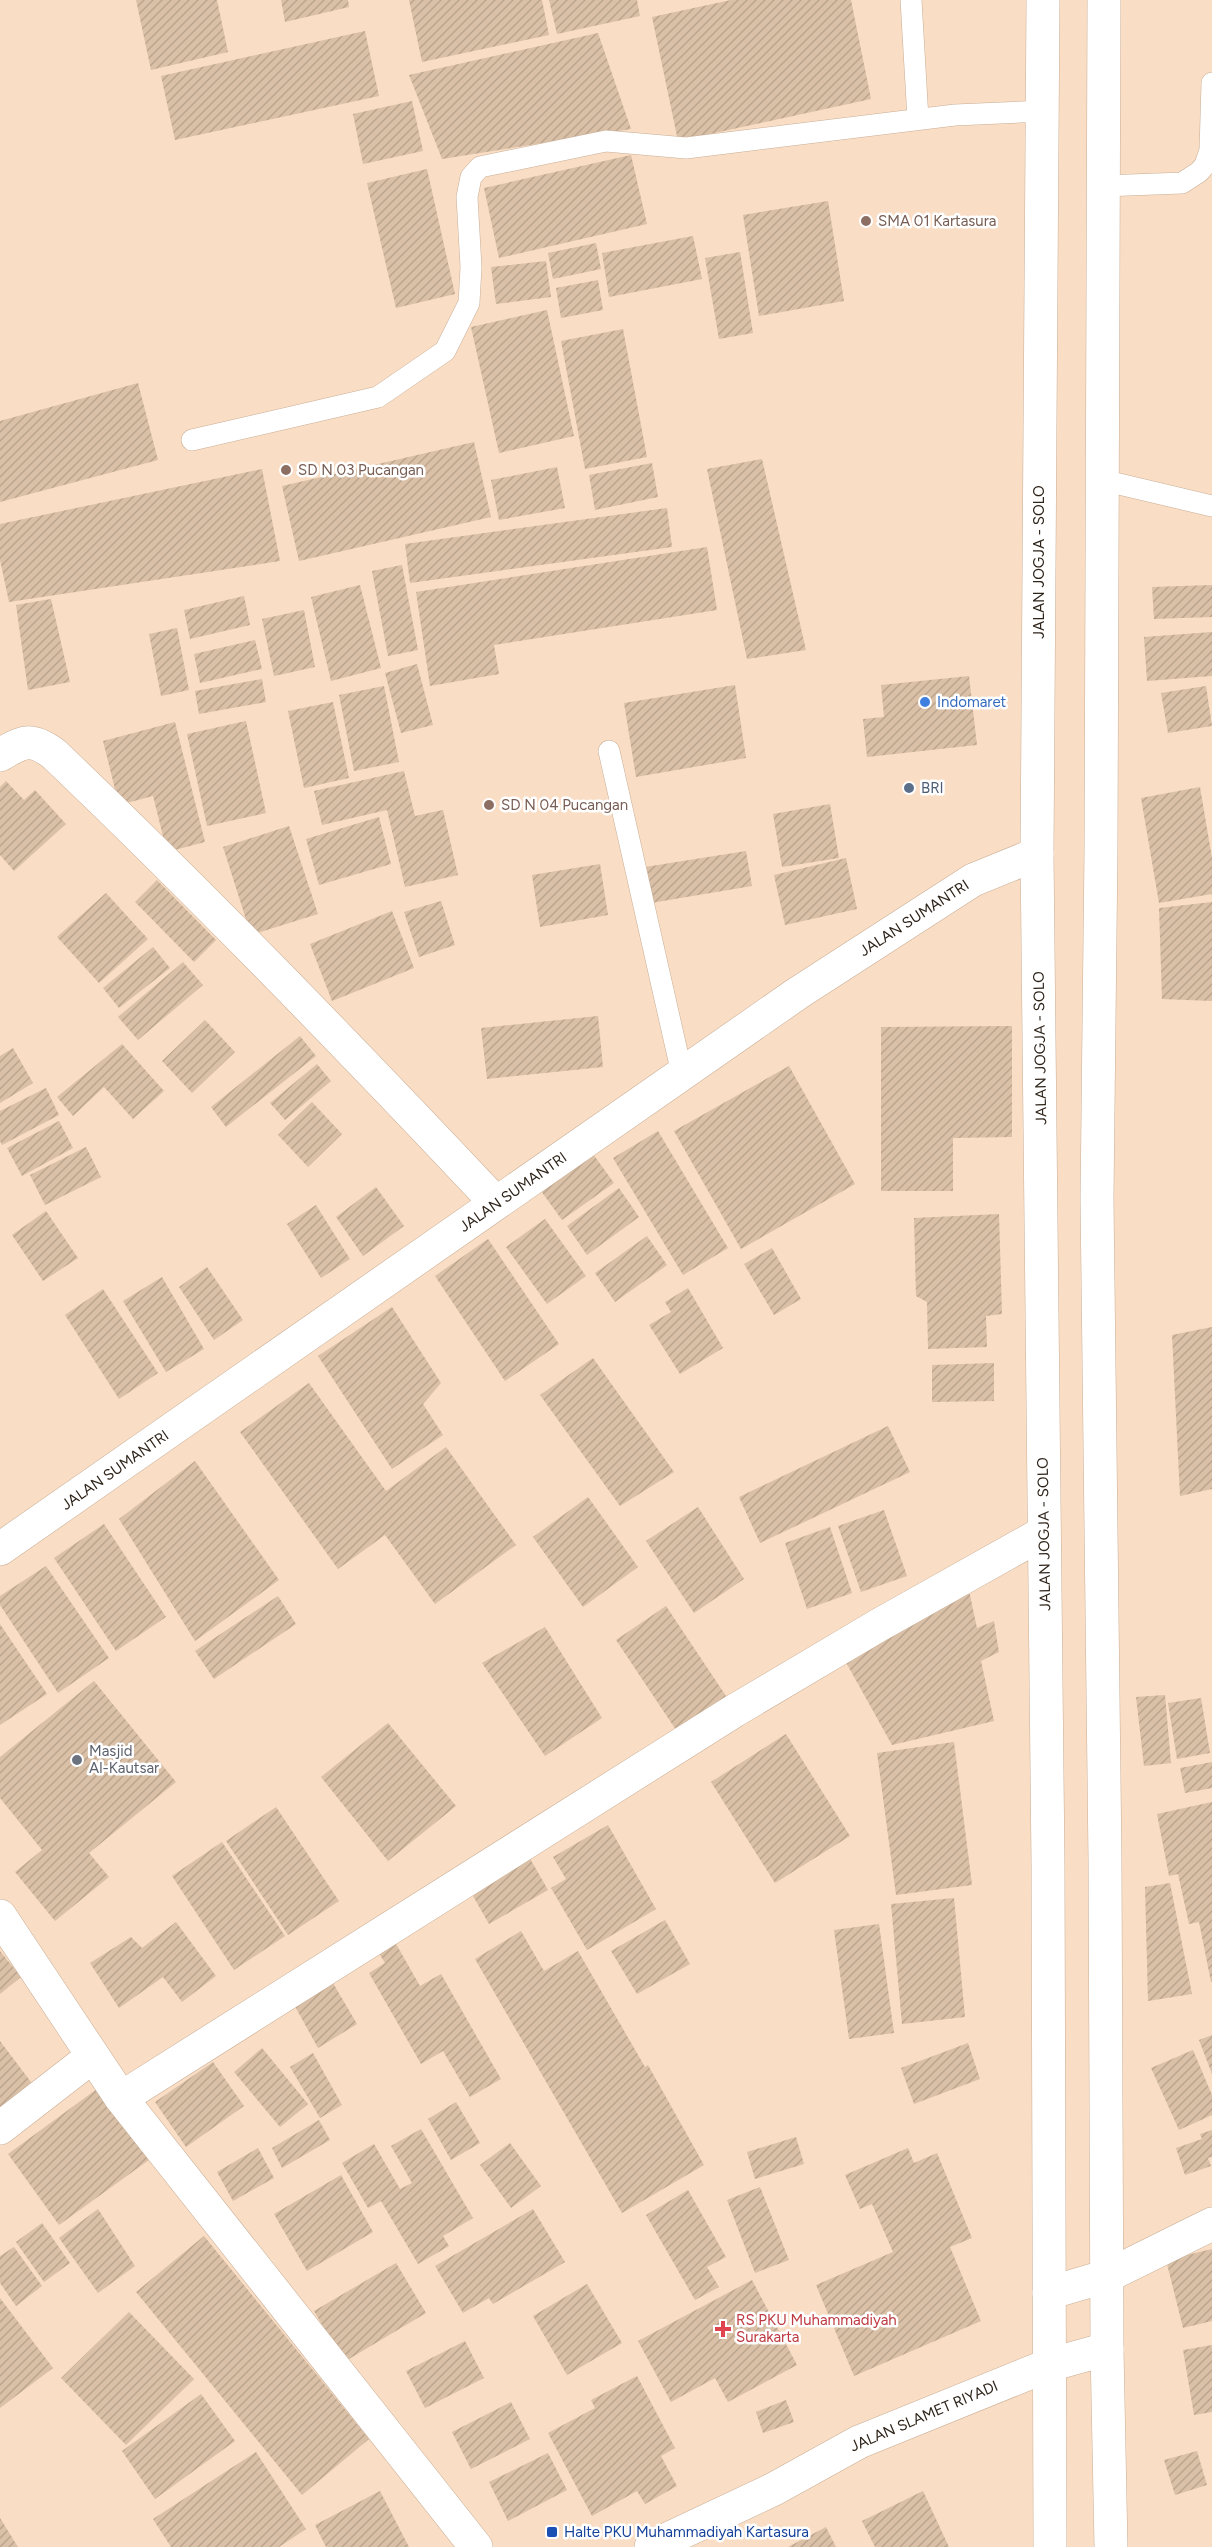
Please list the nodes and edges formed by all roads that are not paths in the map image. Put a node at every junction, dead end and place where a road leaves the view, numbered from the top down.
1 (911, 0) edge
2 (1043, 0) edge
3 (1104, 0) edge
4 (1212, 83) edge
5 (1042, 111) junction
6 (918, 119) junction
7 (1103, 186) junction
8 (192, 440) dead end
9 (1102, 480) junction
10 (1212, 506) edge
11 (609, 751) dead end
12 (0, 755) edge
13 (1037, 854) junction
14 (682, 1074) junction
15 (496, 1203) junction
16 (1043, 1533) junction
17 (0, 1549) edge
18 (0, 1916) edge
19 (93, 2056) junction
20 (121, 2098) junction
21 (0, 2128) edge
22 (1212, 2224) edge
23 (1107, 2276) junction
24 (1049, 2293) junction
25 (1107, 2349) junction
26 (1049, 2365) junction
27 (476, 2547) edge
28 (651, 2547) edge
29 (1050, 2547) edge
30 (1112, 2547) edge

1 - 6 lane
2 - 5 main road, JALAN JOGJA - SOLO
3 - 7 main road
4 - 7 lane
5 - 6 lane
5 - 13 main road, JALAN JOGJA - SOLO
6 - 8 lane
7 - 9 main road
9 - 10 lane
9 - 23 main road
11 - 14 lane
12 - 15 main road
13 - 14 main road, JALAN SUMANTRI
13 - 16 main road, JALAN JOGJA - SOLO
14 - 15 main road, JALAN SUMANTRI
15 - 17 main road, JALAN SUMANTRI
16 - 20 main road
16 - 24 main road, JALAN JOGJA - SOLO
18 - 19 main road
19 - 20 main road
19 - 21 main road
20 - 27 main road
22 - 23 main road
23 - 24 main road
23 - 25 main road
24 - 26 main road, JALAN JOGJA - SOLO
25 - 26 main road, JALAN SLAMET RIYADI
25 - 30 main road
26 - 28 main road, JALAN SLAMET RIYADI
26 - 29 main road, JALAN JOGJA - SOLO

